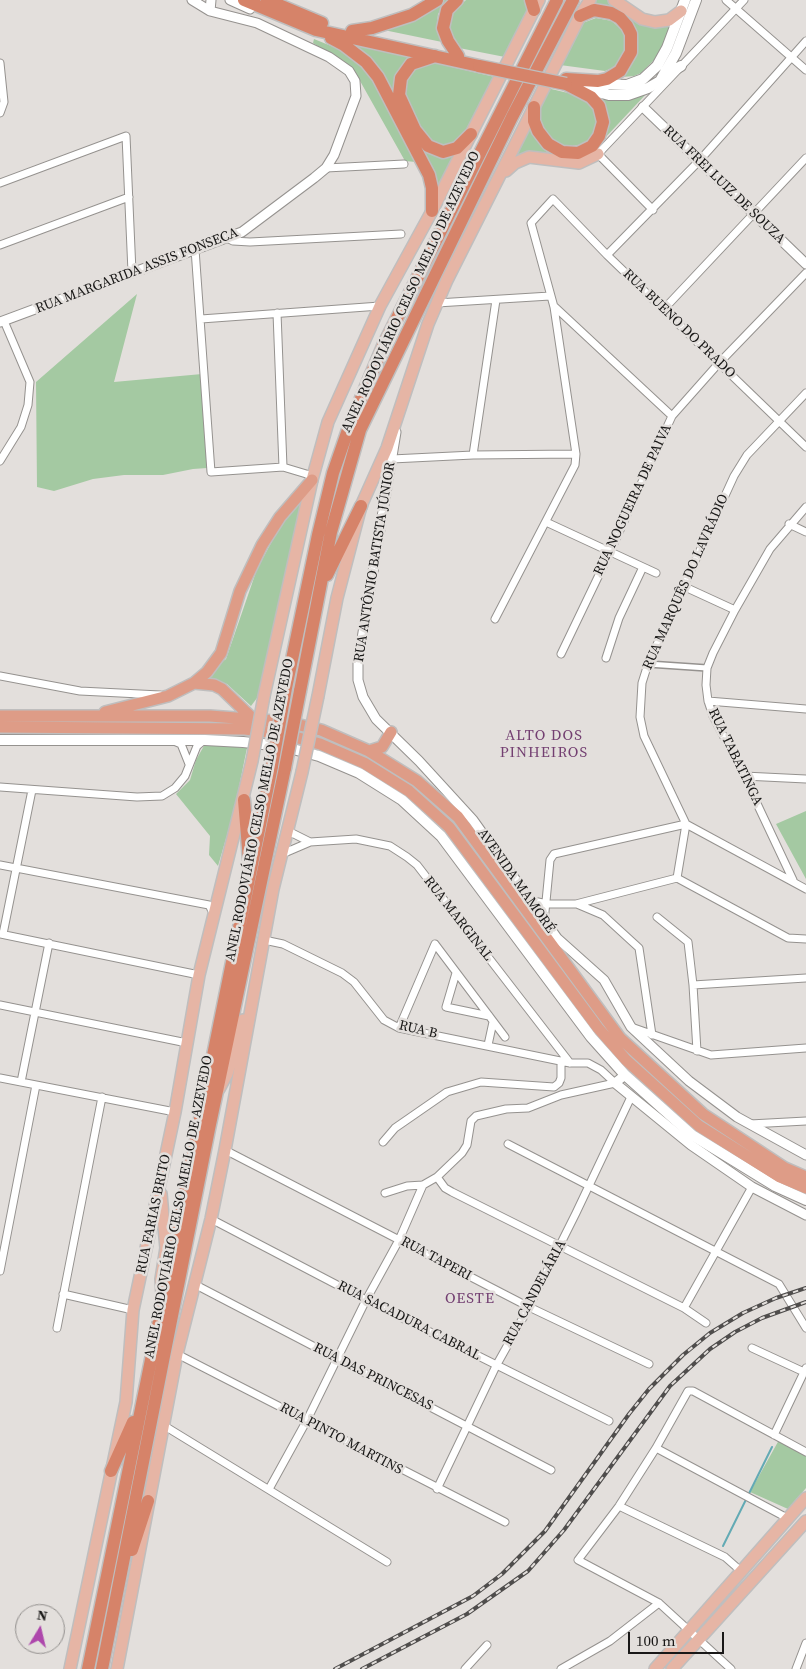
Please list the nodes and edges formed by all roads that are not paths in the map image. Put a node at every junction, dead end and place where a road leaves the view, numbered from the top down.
1 (192, 0) edge
2 (211, 0) edge
3 (230, 0) edge
4 (244, 0) edge
5 (267, 0) edge
6 (437, 0) edge
7 (457, 0) edge
8 (557, 0) edge
9 (573, 0) edge
10 (590, 0) edge
11 (614, 0) edge
12 (685, 0) edge
13 (696, 0) edge
14 (726, 0) edge
15 (744, 0) edge
16 (535, 4) edge
17 (736, 8) junction
18 (210, 11) junction
19 (680, 11) junction
20 (280, 16) junction
21 (580, 16) junction
22 (316, 30) junction
23 (352, 31) junction
24 (806, 40) edge
25 (792, 55) junction
26 (435, 56) junction
27 (458, 56) junction
28 (0, 62) edge
29 (479, 63) junction
30 (681, 66) junction
31 (806, 70) edge
32 (663, 76) junction
33 (567, 82) junction
34 (534, 107) junction
35 (643, 107) junction
36 (0, 113) edge
37 (471, 134) junction
38 (598, 154) junction
39 (806, 158) edge
40 (699, 161) junction
41 (404, 164) dead end
42 (326, 168) junction
43 (501, 176) junction
44 (0, 183) edge
45 (129, 197) junction
46 (653, 210) junction
47 (432, 211) junction
48 (753, 214) junction
49 (401, 234) dead end
50 (227, 238) junction
51 (0, 245) edge
52 (195, 249) junction
53 (607, 255) junction
54 (806, 264) edge
55 (132, 272) junction
56 (806, 273) edge
57 (550, 296) junction
58 (496, 300) junction
59 (437, 303) junction
60 (380, 306) junction
61 (554, 306) junction
62 (663, 310) junction
63 (277, 313) junction
64 (201, 319) junction
65 (2, 321) edge
66 (719, 363) junction
67 (806, 393) edge
68 (400, 412) junction
69 (672, 416) junction
70 (779, 422) junction
71 (806, 447) edge
72 (576, 454) junction
73 (474, 455) junction
74 (392, 460) junction
75 (0, 461) edge
76 (283, 467) junction
77 (313, 478) junction
78 (361, 506) junction
79 (806, 507) edge
80 (546, 522) junction
81 (789, 524) junction
82 (806, 532) edge
83 (610, 552) junction
84 (643, 567) junction
85 (656, 573) dead end
86 (685, 587) junction
87 (315, 610) junction
88 (735, 610) junction
89 (494, 618) dead end
90 (561, 654) dead end
91 (606, 658) dead end
92 (648, 664) junction
93 (707, 668) junction
94 (0, 676) edge
95 (194, 683) junction
96 (168, 696) junction
97 (708, 701) junction
98 (806, 709) edge
99 (0, 716) edge
100 (85, 717) junction
101 (253, 719) junction
102 (0, 727) edge
103 (390, 732) junction
104 (0, 740) edge
105 (172, 740) junction
106 (205, 740) junction
107 (369, 751) junction
108 (252, 761) joint
109 (189, 764) junction
110 (744, 776) junction
111 (806, 779) edge
112 (0, 787) edge
113 (32, 790) junction
114 (244, 800) junction
115 (686, 824) junction
116 (288, 831) junction
117 (310, 842) junction
118 (282, 854) junction
119 (0, 865) edge
120 (17, 868) junction
121 (251, 876) junction
122 (677, 878) junction
123 (793, 880) junction
124 (806, 888) edge
125 (529, 900) junction
126 (547, 904) junction
127 (576, 904) junction
128 (214, 916) junction
129 (657, 917) dead end
130 (544, 923) junction
131 (1, 934) edge
132 (806, 939) edge
133 (264, 940) junction
134 (49, 943) junction
135 (456, 972) junction
136 (199, 975) junction
137 (806, 978) edge
138 (694, 985) junction
139 (251, 1001) junction
140 (0, 1005) edge
141 (35, 1011) junction
142 (491, 1019) junction
143 (631, 1027) junction
144 (399, 1028) junction
145 (652, 1034) junction
146 (505, 1038) dead end
147 (187, 1043) junction
148 (488, 1045) junction
149 (806, 1048) edge
150 (697, 1051) junction
151 (561, 1061) junction
152 (570, 1063) junction
153 (625, 1075) junction
154 (0, 1078) edge
155 (21, 1082) junction
156 (615, 1084) junction
157 (36, 1085) junction
158 (208, 1096) junction
159 (102, 1097) junction
160 (631, 1097) junction
161 (176, 1112) junction
162 (806, 1121) edge
163 (749, 1124) junction
164 (383, 1142) dead end
165 (508, 1144) dead end
166 (225, 1150) junction
167 (806, 1155) edge
168 (161, 1177) junction
169 (437, 1177) junction
170 (806, 1177) edge
171 (423, 1185) junction
172 (589, 1186) junction
173 (752, 1187) junction
174 (806, 1188) edge
175 (385, 1193) dead end
176 (806, 1200) edge
177 (806, 1214) edge
178 (211, 1219) junction
179 (399, 1240) junction
180 (559, 1247) junction
181 (716, 1251) junction
182 (0, 1271) edge
183 (194, 1284) junction
184 (63, 1294) junction
185 (366, 1300) junction
186 (162, 1305) junction
187 (528, 1307) junction
188 (684, 1308) junction
189 (133, 1310) junction
190 (706, 1323) dead end
191 (58, 1328) dead end
192 (806, 1328) edge
193 (752, 1348) dead end
194 (177, 1354) junction
195 (337, 1359) junction
196 (649, 1364) dead end
197 (496, 1366) junction
198 (805, 1370) edge
199 (143, 1399) junction
200 (306, 1420) junction
201 (609, 1422) dead end
202 (466, 1424) junction
203 (163, 1425) junction
204 (774, 1435) junction
205 (656, 1448) junction
206 (806, 1452) edge
207 (551, 1470) dead end
208 (111, 1472) junction
209 (437, 1489) junction
210 (269, 1490) junction
211 (806, 1498) edge
212 (148, 1500) junction
213 (619, 1506) junction
214 (789, 1519) junction
215 (806, 1521) edge
216 (505, 1522) dead end
217 (387, 1562) dead end
218 (742, 1572) junction
219 (117, 1592) junction
220 (659, 1603) junction
221 (694, 1634) junction
222 (806, 1643) edge
223 (487, 1645) dead end
224 (70, 1669) edge
225 (88, 1669) edge
226 (102, 1669) edge
227 (117, 1669) edge
228 (465, 1669) edge
229 (561, 1669) edge
230 (655, 1669) edge
231 (672, 1669) edge
232 (731, 1669) edge
233 (796, 1669) edge

1 - 18 street, RUA MARGARIDA ASSIS FONSECA
2 - 18 street
3 - 20 street
4 - 20 highway
5 - 23 highway
6 - 23 highway
7 - 27 highway
8 - 121 highway, ANEL RODOVIÁRIO CELSO MELLO DE AZEVEDO, bridge
9 - 87 highway, ANEL RODOVIÁRIO CELSO MELLO DE AZEVEDO
10 - 21 main road, ANEL RODOVIÁRIO CELSO MELLO DE AZEVEDO
11 - 19 main road
12 - 19 main road
13 - 32 main road
14 - 17 street
15 - 17 street
16 - 37 main road, ANEL RODOVIÁRIO CELSO MELLO DE AZEVEDO
17 - 25 street
17 - 30 street
18 - 42 street, RUA MARGARIDA ASSIS FONSECA
19 - 33 main road
20 - 22 highway
21 - 33 highway
21 - 34 main road, ANEL RODOVIÁRIO CELSO MELLO DE AZEVEDO
22 - 26 highway
22 - 47 highway
23 - 27 highway
24 - 25 street
25 - 31 street
25 - 40 street
26 - 29 highway
26 - 37 highway
27 - 29 highway
28 - 36 street
29 - 33 highway, bridge
30 - 32 main road
30 - 35 street
32 - 33 main road
33 - 34 highway
34 - 43 main road, ANEL RODOVIÁRIO CELSO MELLO DE AZEVEDO
35 - 38 street
35 - 40 street, RUA FREI LUIZ DE SOUZA
37 - 47 main road, ANEL RODOVIÁRIO CELSO MELLO DE AZEVEDO
38 - 43 main road
38 - 46 street
39 - 48 street
40 - 46 street
40 - 48 street, RUA FREI LUIZ DE SOUZA
41 - 42 street
42 - 50 street, RUA MARGARIDA ASSIS FONSECA
43 - 59 main road, ANEL RODOVIÁRIO CELSO MELLO DE AZEVEDO
44 - 45 street
45 - 51 street
45 - 55 street
46 - 53 street
47 - 60 main road, ANEL RODOVIÁRIO CELSO MELLO DE AZEVEDO
48 - 54 street, RUA FREI LUIZ DE SOUZA
48 - 62 street
49 - 50 street
50 - 52 street, RUA MARGARIDA ASSIS FONSECA
52 - 55 street, RUA MARGARIDA ASSIS FONSECA
52 - 64 street
53 - 57 street, RUA BUENO DO PRADO
53 - 62 street, RUA BUENO DO PRADO
55 - 65 street, RUA MARGARIDA ASSIS FONSECA
56 - 66 street, RUA NOGUEIRA DE PAIVA
57 - 58 street
57 - 61 street
58 - 59 street
58 - 73 street
59 - 68 main road, ANEL RODOVIÁRIO CELSO MELLO DE AZEVEDO
60 - 63 street
60 - 77 main road, ANEL RODOVIÁRIO CELSO MELLO DE AZEVEDO
61 - 69 street
61 - 72 street
62 - 66 street, RUA BUENO DO PRADO
63 - 64 street
63 - 76 street
64 - 76 street
65 - 75 street
66 - 69 street, RUA NOGUEIRA DE PAIVA
66 - 70 street, RUA BUENO DO PRADO
67 - 70 street, RUA MARQUÊS DO LAVRÁDIO
68 - 74 street, RUA ANTÔNIO BATISTA JÚNIOR
68 - 78 main road, ANEL RODOVIÁRIO CELSO MELLO DE AZEVEDO
69 - 83 street, RUA NOGUEIRA DE PAIVA
70 - 71 street, RUA BUENO DO PRADO
70 - 86 street, RUA MARQUÊS DO LAVRÁDIO
72 - 73 street
72 - 80 street
73 - 74 street
74 - 103 street, RUA ANTÔNIO BATISTA JÚNIOR
76 - 77 street
77 - 95 highway
77 - 108 main road, ANEL RODOVIÁRIO CELSO MELLO DE AZEVEDO, bridge
78 - 87 highway
78 - 116 main road, ANEL RODOVIÁRIO CELSO MELLO DE AZEVEDO, bridge
79 - 81 street, RUA TABATINGA
80 - 83 street
80 - 89 street
81 - 82 street
81 - 88 street, RUA TABATINGA
83 - 84 street
83 - 90 street, RUA NOGUEIRA DE PAIVA
84 - 85 street
84 - 91 street
86 - 88 street
86 - 92 street, RUA MARQUÊS DO LAVRÁDIO
87 - 158 highway, ANEL RODOVIÁRIO CELSO MELLO DE AZEVEDO, bridge
88 - 93 street, RUA TABATINGA
92 - 93 street
92 - 115 street, RUA MARQUÊS DO LAVRÁDIO
93 - 97 street, RUA TABATINGA
94 - 96 street
95 - 96 highway
95 - 101 highway
96 - 100 highway
97 - 98 street
97 - 110 street, RUA TABATINGA
99 - 100 highway
100 - 101 highway
101 - 107 highway
102 - 174 highway
103 - 107 highway
103 - 125 street, AVENIDA MAMORÉ
104 - 105 main road
105 - 106 main road
105 - 109 street
106 - 109 street
106 - 153 main road
107 - 170 highway
108 - 114 main road, RUA FARIAS BRITO
109 - 113 street
110 - 111 street
110 - 123 street, RUA TABATINGA
112 - 113 street
113 - 120 street
114 - 121 highway
114 - 128 main road, RUA FARIAS BRITO
115 - 122 street
115 - 123 street
115 - 126 street
116 - 117 street
116 - 118 main road, ANEL RODOVIÁRIO CELSO MELLO DE AZEVEDO
117 - 118 street, RUA MARGINAL
117 - 152 street, RUA MARGINAL
118 - 133 main road, ANEL RODOVIÁRIO CELSO MELLO DE AZEVEDO
119 - 120 street
120 - 128 street
120 - 131 street
121 - 158 highway, ANEL RODOVIÁRIO CELSO MELLO DE AZEVEDO
122 - 127 street
122 - 132 street
123 - 124 street
125 - 126 street
125 - 130 street, AVENIDA MAMORÉ
126 - 127 street
126 - 130 street
127 - 145 street
128 - 136 main road, RUA FARIAS BRITO
129 - 138 street
130 - 143 street, AVENIDA MAMORÉ
131 - 134 street
133 - 139 main road, ANEL RODOVIÁRIO CELSO MELLO DE AZEVEDO
133 - 144 street, RUA B
134 - 136 street
134 - 141 street
135 - 142 street
135 - 142 street
135 - 144 street
136 - 147 main road, RUA FARIAS BRITO
137 - 138 street
138 - 150 street
139 - 158 main road
139 - 166 main road, ANEL RODOVIÁRIO CELSO MELLO DE AZEVEDO
140 - 141 street
141 - 147 street
141 - 155 street
142 - 146 street
142 - 148 street
143 - 145 street
143 - 163 street, AVENIDA MAMORÉ
144 - 148 street, RUA B
145 - 150 street
147 - 161 main road, RUA FARIAS BRITO
148 - 151 street, RUA B
149 - 150 street
151 - 152 street, RUA B
151 - 164 street
152 - 156 street, RUA B
153 - 156 street
153 - 176 main road
154 - 155 street
155 - 157 street
156 - 160 street
156 - 169 street
157 - 159 street
157 - 182 street
158 - 186 highway, ANEL RODOVIÁRIO CELSO MELLO DE AZEVEDO
158 - 219 highway, ANEL RODOVIÁRIO CELSO MELLO DE AZEVEDO
159 - 161 street
159 - 184 street
160 - 172 street, RUA CANDELÁRIA
160 - 173 street
161 - 168 main road, RUA FARIAS BRITO
162 - 163 street
163 - 167 street, AVENIDA MAMORÉ
165 - 172 street
166 - 178 main road, ANEL RODOVIÁRIO CELSO MELLO DE AZEVEDO
166 - 179 street, RUA TAPERI
168 - 186 main road
168 - 189 main road, RUA FARIAS BRITO
169 - 171 street
169 - 180 street
171 - 175 street
171 - 179 street
172 - 180 street, RUA CANDELÁRIA
172 - 181 street
173 - 177 street
173 - 181 street
178 - 183 main road, ANEL RODOVIÁRIO CELSO MELLO DE AZEVEDO
178 - 185 street, RUA SACADURA CABRAL
179 - 185 street
179 - 187 street, RUA TAPERI
180 - 187 street, RUA CANDELÁRIA
180 - 188 street
181 - 188 street
181 - 192 street
183 - 194 main road, ANEL RODOVIÁRIO CELSO MELLO DE AZEVEDO
183 - 195 street, RUA DAS PRINCESAS
184 - 189 street
184 - 191 street
185 - 195 street
185 - 197 street, RUA SACADURA CABRAL
186 - 199 highway, ANEL RODOVIÁRIO CELSO MELLO DE AZEVEDO
187 - 196 street, RUA TAPERI
187 - 197 street, RUA CANDELÁRIA
188 - 190 street
189 - 208 main road, RUA FARIAS BRITO
193 - 198 street
194 - 200 street, RUA PINTO MARTINS
194 - 203 main road, ANEL RODOVIÁRIO CELSO MELLO DE AZEVEDO
195 - 200 street
195 - 202 street, RUA DAS PRINCESAS
197 - 201 street, RUA SACADURA CABRAL
197 - 202 street, RUA CANDELÁRIA
198 - 204 street
199 - 208 highway
199 - 225 highway, ANEL RODOVIÁRIO CELSO MELLO DE AZEVEDO
200 - 209 street, RUA PINTO MARTINS
200 - 210 street
202 - 207 street, RUA DAS PRINCESAS
202 - 209 street, RUA CANDELÁRIA
203 - 210 street
203 - 212 main road, ANEL RODOVIÁRIO CELSO MELLO DE AZEVEDO
204 - 205 street
204 - 206 street
205 - 213 street
205 - 214 street
208 - 224 main road, RUA FARIAS BRITO
209 - 216 street, RUA PINTO MARTINS
210 - 217 street
211 - 214 main road
212 - 219 highway
212 - 227 main road, ANEL RODOVIÁRIO CELSO MELLO DE AZEVEDO
213 - 218 street
213 - 220 street
214 - 218 main road
215 - 221 main road
218 - 221 main road
219 - 226 highway, ANEL RODOVIÁRIO CELSO MELLO DE AZEVEDO
220 - 221 street
220 - 229 street
221 - 230 main road
221 - 231 main road
221 - 232 street
222 - 233 street
223 - 228 street

